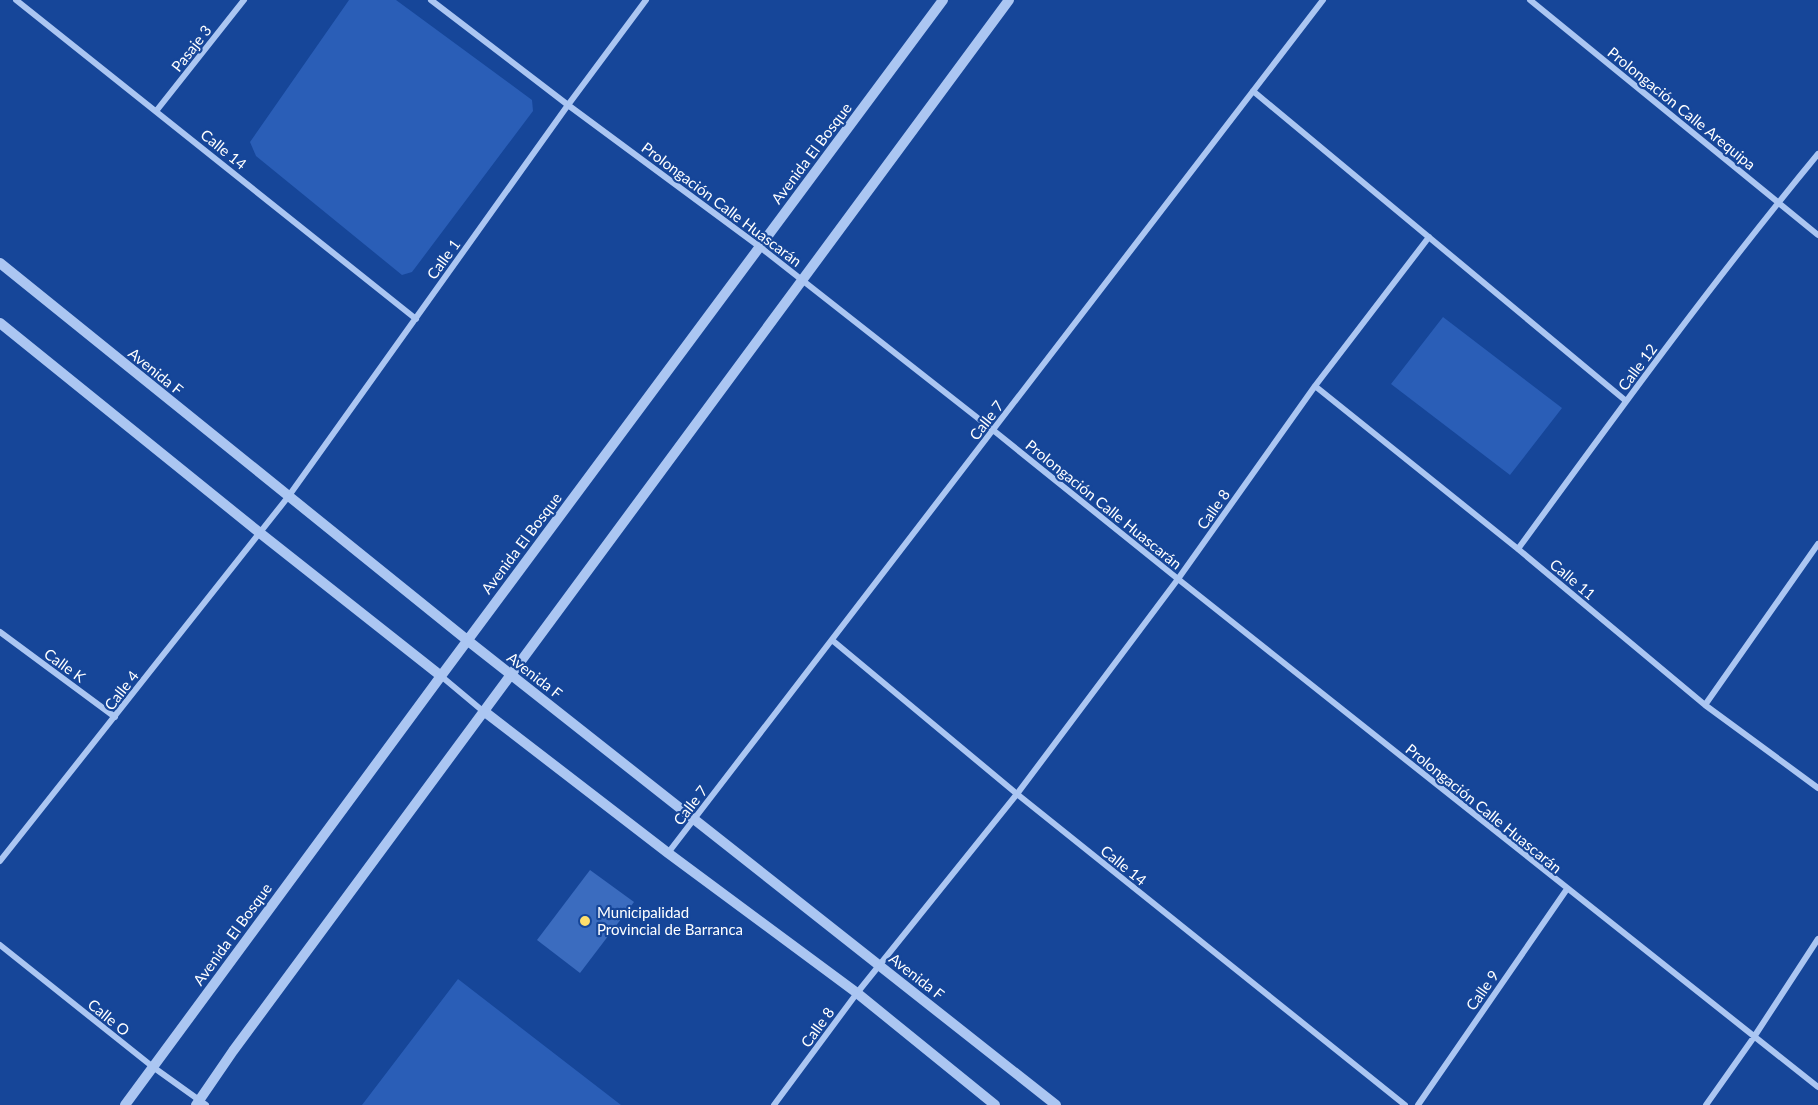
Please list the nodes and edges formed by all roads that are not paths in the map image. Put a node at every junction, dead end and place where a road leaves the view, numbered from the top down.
1 (16, 0) edge
2 (244, 0) edge
3 (431, 0) edge
4 (646, 0) edge
5 (943, 0) edge
6 (1009, 0) edge
7 (1323, 0) edge
8 (1530, 0) edge
9 (1253, 91) junction
10 (568, 105) junction
11 (157, 111) junction
12 (1818, 154) edge
13 (1778, 202) junction
14 (1818, 236) edge
15 (1429, 237) junction
16 (760, 247) junction
17 (0, 263) edge
18 (802, 280) junction
19 (416, 319) junction
20 (0, 323) edge
21 (1315, 386) junction
22 (1626, 401) junction
23 (993, 430) junction
24 (288, 497) junction
25 (260, 533) junction
26 (1818, 544) edge
27 (1518, 549) junction
28 (1178, 579) junction
29 (0, 632) edge
30 (467, 640) junction
31 (832, 640) junction
32 (511, 675) junction
33 (441, 676) junction
34 (1705, 705) junction
35 (485, 712) junction
36 (116, 717) junction
37 (1818, 788) edge
38 (1017, 794) junction
39 (694, 819) junction
40 (668, 853) junction
41 (0, 861) edge
42 (1567, 889) junction
43 (1818, 939) edge
44 (0, 945) edge
45 (879, 965) junction
46 (856, 993) junction
47 (1754, 1037) junction
48 (153, 1067) junction
49 (1818, 1087) edge
50 (201, 1103) edge
51 (124, 1105) edge
52 (774, 1105) edge
53 (995, 1105) edge
54 (1056, 1105) edge
55 (1405, 1105) edge
56 (1418, 1105) edge
57 (1706, 1105) edge

1 - 11 street, Calle 14
2 - 11 street, Pasaje 3
3 - 10 street, Prolongación Calle Huascarán
4 - 10 street, Calle 1
5 - 16 street, Avenida El Bosque
6 - 18 street
7 - 9 street, Calle 7
8 - 13 street, Prolongación Calle Arequipa
9 - 15 street
9 - 23 street, Calle 7
10 - 16 street, Prolongación Calle Huascarán
10 - 19 street, Calle 1
11 - 19 street, Calle 14
12 - 13 street, Calle 12
13 - 14 street, Prolongación Calle Arequipa
13 - 22 street, Calle 12
15 - 21 street, Calle 8
15 - 22 street
16 - 18 street, Prolongación Calle Huascarán
16 - 30 street, Avenida El Bosque
17 - 24 street, Avenida F
18 - 23 street, Prolongación Calle Huascarán
18 - 32 street
19 - 24 street, Calle 1
20 - 25 street
21 - 27 street, Calle 11
21 - 28 street, Calle 8
22 - 27 street, Calle 12
23 - 28 street, Prolongación Calle Huascarán
23 - 31 street, Calle 7
24 - 25 street, Calle 1
24 - 30 street, Avenida F
25 - 33 street
25 - 36 street, Calle 4
26 - 34 street
27 - 34 street, Calle 11
28 - 38 street, Calle 8
28 - 42 street, Prolongación Calle Huascarán
29 - 36 street, Calle K
30 - 32 street, Avenida F
30 - 33 street, Avenida El Bosque
31 - 38 street, Calle 14
31 - 39 street, Calle 7
32 - 35 street
32 - 39 street, Avenida F
33 - 35 street
33 - 48 street, Avenida El Bosque
34 - 37 street, Calle 11
35 - 40 street
35 - 50 street
36 - 41 street, Calle 4
38 - 45 street, Calle 8
38 - 55 street, Calle 14
39 - 40 street, Calle 7
39 - 45 street, Avenida F
40 - 46 street
42 - 47 street, Prolongación Calle Huascarán
42 - 56 street, Calle 9
43 - 47 street
44 - 48 street, Calle O
45 - 46 street, Calle 8
45 - 54 street, Avenida F
46 - 52 street, Calle 8
46 - 53 street
47 - 49 street, Prolongación Calle Huascarán
47 - 57 street
48 - 50 street, Calle O
48 - 51 street, Avenida El Bosque

